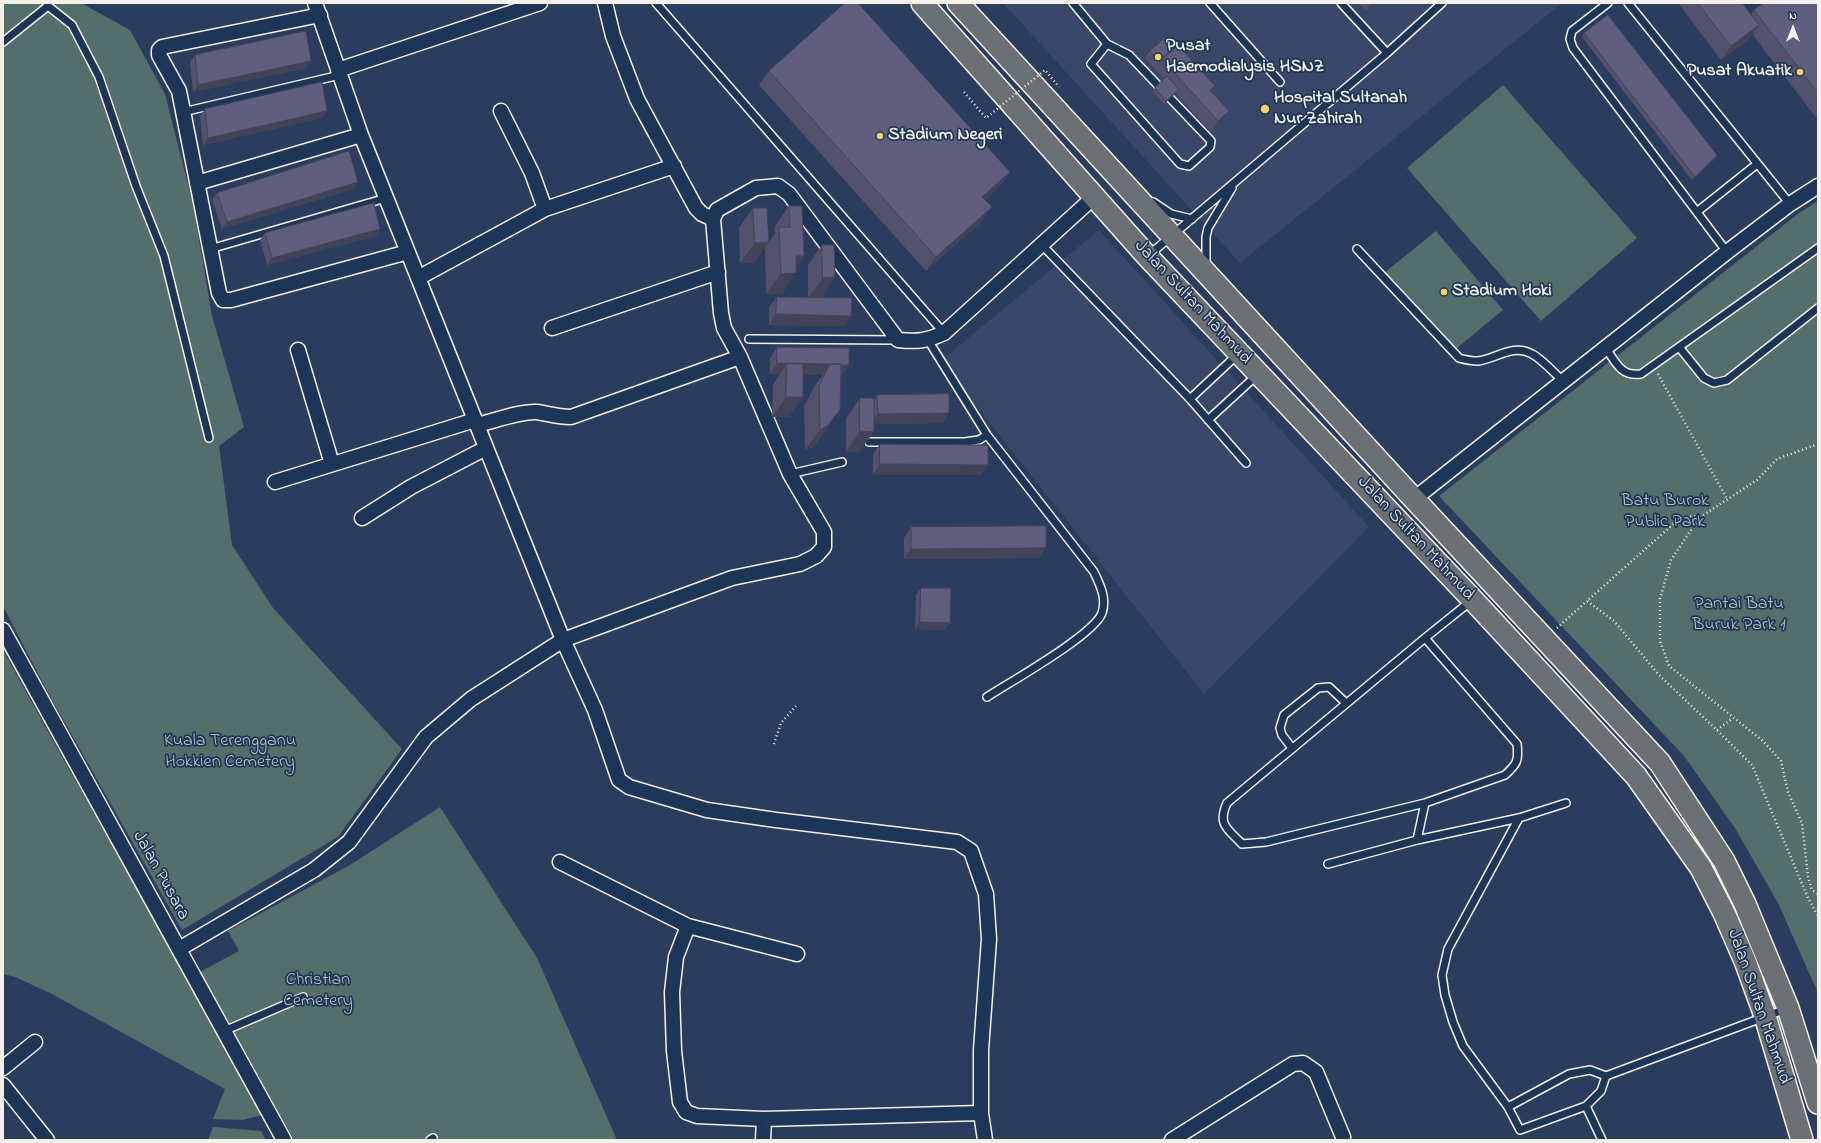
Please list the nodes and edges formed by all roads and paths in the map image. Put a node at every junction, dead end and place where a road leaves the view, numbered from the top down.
1 (540, 3) edge
2 (604, 3) edge
3 (656, 3) edge
4 (922, 3) edge
5 (958, 3) edge
6 (1073, 3) edge
7 (1210, 3) edge
8 (1341, 3) edge
9 (1442, 3) edge
10 (1608, 3) edge
11 (1628, 3) edge
12 (48, 5) edge
13 (317, 9) edge
14 (3, 42) edge
15 (1107, 44) junction
16 (1387, 53) junction
17 (339, 72) junction
18 (1280, 82) dead end
19 (1060, 87) dead end
20 (964, 92) dead end
21 (183, 112) junction
22 (501, 112) dead end
23 (361, 136) junction
24 (1757, 164) junction
25 (674, 166) junction
26 (1121, 181) junction
27 (197, 182) junction
28 (1235, 183) junction
29 (1818, 186) edge
30 (1094, 197) junction
31 (386, 198) junction
32 (1790, 204) junction
33 (545, 209) junction
34 (1698, 211) junction
35 (713, 219) junction
36 (1192, 219) junction
37 (1171, 236) junction
38 (1041, 244) junction
39 (1818, 248) edge
40 (210, 249) junction
41 (1357, 249) dead end
42 (408, 252) junction
43 (1727, 252) junction
44 (1147, 256) junction
45 (718, 272) junction
46 (1206, 274) junction
47 (418, 278) junction
48 (1818, 308) edge
49 (552, 328) dead end
50 (944, 333) junction
51 (748, 339) dead end
52 (898, 340) junction
53 (928, 340) junction
54 (1604, 347) junction
55 (1679, 347) junction
56 (298, 350) dead end
57 (1239, 353) junction
58 (740, 357) junction
59 (1654, 366) junction
60 (1259, 374) junction
61 (1562, 381) junction
62 (1190, 399) junction
63 (1208, 420) junction
64 (476, 422) junction
65 (987, 435) junction
66 (209, 438) dead end
67 (869, 442) edge
68 (1818, 444) edge
69 (486, 448) junction
70 (842, 462) dead end
71 (1246, 463) dead end
72 (332, 464) junction
73 (790, 474) junction
74 (275, 482) dead end
75 (1414, 499) junction
76 (1728, 499) junction
77 (362, 518) dead end
78 (1699, 518) junction
79 (1473, 600) junction
80 (1587, 602) junction
81 (3, 630) edge
82 (1424, 638) junction
83 (1544, 639) junction
84 (563, 640) junction
85 (987, 697) dead end
86 (1346, 704) junction
87 (796, 706) dead end
88 (1734, 718) junction
89 (1717, 730) junction
90 (774, 744) dead end
91 (1292, 748) junction
92 (1425, 803) junction
93 (1566, 804) dead end
94 (1519, 818) junction
95 (1417, 840) junction
96 (560, 862) dead end
97 (1328, 864) dead end
98 (1818, 894) edge
99 (1818, 916) edge
100 (688, 926) junction
101 (179, 949) junction
102 (797, 954) dead end
103 (303, 997) dead end
104 (1788, 1008) junction
105 (1765, 1016) junction
106 (224, 1031) junction
107 (35, 1042) dead end
108 (3, 1068) edge
109 (1606, 1076) junction
110 (3, 1085) edge
111 (1818, 1103) edge
112 (1586, 1106) junction
113 (1508, 1107) junction
114 (981, 1113) junction
115 (764, 1119) junction
116 (1343, 1137) dead end
117 (47, 1140) edge
118 (284, 1140) edge
119 (763, 1140) edge
120 (985, 1140) edge
121 (1172, 1140) edge
122 (1602, 1140) edge
123 (1802, 1140) edge

1 - 17 street
2 - 25 street
3 - 50 lane
4 - 30 main road, Jalan Sultan Mahmud
5 - 26 main road, Jalan Sultan Mahmud
6 - 15 lane
7 - 18 lane
8 - 16 lane
9 - 16 lane
10 - 34 lane
11 - 24 lane
12 - 14 lane
12 - 66 lane
13 - 17 street
13 - 21 street
15 - 15 lane
16 - 28 lane
17 - 21 lane
17 - 23 street
19 - 20 path, bridge
21 - 27 street
22 - 33 street
23 - 27 street
23 - 31 street
24 - 32 lane
24 - 34 lane
25 - 33 street
25 - 35 street
26 - 36 lane
26 - 37 main road, Jalan Sultan Mahmud
27 - 40 street
28 - 36 lane
28 - 46 lane
29 - 32 street
30 - 38 street
30 - 44 main road, Jalan Sultan Mahmud
31 - 40 lane
31 - 42 street
32 - 43 street
33 - 47 street
34 - 43 lane
35 - 45 street
35 - 52 street
36 - 37 lane
37 - 44 lane
37 - 46 main road, Jalan Sultan Mahmud
38 - 50 street
38 - 62 lane
39 - 55 lane
40 - 42 street
41 - 61 lane
42 - 47 street
43 - 54 street
44 - 57 main road, Jalan Sultan Mahmud
45 - 49 street
45 - 58 street
46 - 75 main road, Jalan Sultan Mahmud
47 - 64 street
48 - 55 lane
50 - 53 street
51 - 52 lane
52 - 53 street
53 - 65 lane
54 - 59 lane
54 - 61 street
55 - 59 lane
56 - 72 street
57 - 60 main road, Jalan Sultan Mahmud
57 - 62 lane
58 - 64 street
58 - 73 street
59 - 76 path
60 - 63 lane
60 - 79 main road, Jalan Sultan Mahmud
61 - 75 street
62 - 63 lane
63 - 71 lane
64 - 69 street
64 - 72 street
65 - 67 lane
65 - 85 lane
68 - 76 path
69 - 77 street
69 - 84 street
70 - 73 lane
72 - 74 street
73 - 84 street
75 - 83 main road, Jalan Sultan Mahmud
76 - 78 path
78 - 80 path
78 - 88 path
79 - 82 lane
79 - 105 main road, Jalan Sultan Mahmud
80 - 83 path
80 - 89 path
81 - 101 street, Jalan Pusara
82 - 86 lane
82 - 92 lane
83 - 104 main road, Jalan Sultan Mahmud
84 - 101 street
84 - 114 street
86 - 91 lane
86 - 91 lane
87 - 90 path
88 - 89 path
88 - 98 path
89 - 99 path
91 - 92 lane
92 - 95 lane
93 - 94 lane
94 - 95 lane
94 - 113 lane
95 - 97 lane
96 - 100 street
100 - 102 street
100 - 115 street
101 - 106 street, Jalan Pusara
103 - 106 lane
104 - 105 lane
104 - 111 main road, Jalan Sultan Mahmud
105 - 109 lane
105 - 123 main road, Jalan Sultan Mahmud
106 - 118 street, Jalan Pusara
107 - 108 street
109 - 112 lane
109 - 113 lane
110 - 117 street
112 - 113 lane
112 - 122 lane
114 - 115 street
114 - 120 street
115 - 119 street
116 - 121 street

